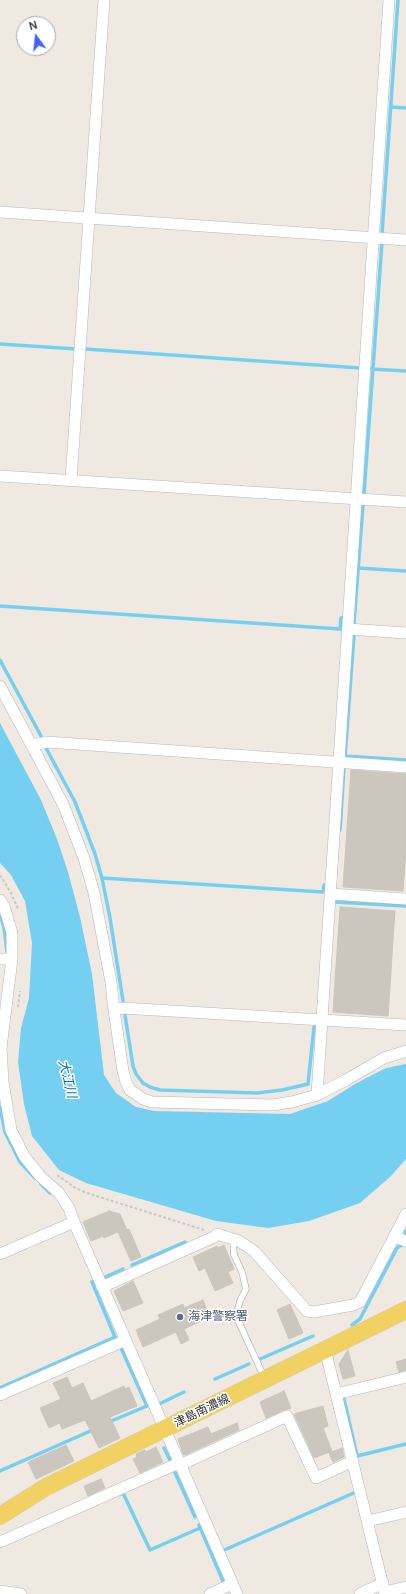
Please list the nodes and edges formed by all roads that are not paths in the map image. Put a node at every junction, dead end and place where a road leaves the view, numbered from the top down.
1 (104, 0) edge
2 (389, 0) edge
3 (0, 212) edge
4 (88, 218) junction
5 (374, 238) junction
6 (406, 240) edge
7 (0, 476) edge
8 (71, 480) junction
9 (355, 499) junction
10 (406, 502) edge
11 (348, 629) junction
12 (406, 633) edge
13 (0, 686) edge
14 (33, 745) junction
15 (340, 763) junction
16 (406, 767) edge
17 (331, 894) junction
18 (406, 899) edge
19 (0, 900) edge
20 (0, 959) edge
21 (12, 959) junction
22 (114, 1010) junction
23 (322, 1021) junction
24 (406, 1025) edge
25 (406, 1051) edge
26 (317, 1095) junction
27 (406, 1214) edge
28 (74, 1222) junction
29 (395, 1237) junction
30 (233, 1239) junction
31 (406, 1241) edge
32 (0, 1254) edge
33 (102, 1287) junction
34 (406, 1310) edge
35 (126, 1340) junction
36 (325, 1350) junction
37 (406, 1377) edge
38 (265, 1379) junction
39 (336, 1394) junction
40 (0, 1396) edge
41 (164, 1429) junction
42 (353, 1462) junction
43 (179, 1464) junction
44 (406, 1512) edge
45 (0, 1516) edge
46 (368, 1521) junction
47 (0, 1542) edge
48 (406, 1587) edge
49 (234, 1589) edge
50 (384, 1590) edge
51 (0, 1591) edge
52 (21, 1594) edge
53 (210, 1594) edge
54 (360, 1594) edge

1 - 4 street
2 - 5 street
3 - 4 street
4 - 5 street
4 - 8 street
5 - 6 street
5 - 9 street
7 - 8 street
8 - 9 street
9 - 10 street
9 - 11 street
11 - 12 street
11 - 15 street
13 - 14 street
14 - 15 street
14 - 22 street
15 - 16 street
15 - 17 street
17 - 18 street
17 - 23 street
19 - 21 street
20 - 21 street
21 - 28 street
22 - 23 street
22 - 26 street
23 - 24 street
23 - 26 street
25 - 26 street
27 - 29 street
28 - 32 street
28 - 33 street
29 - 30 street
29 - 31 street
30 - 33 street
30 - 38 lane
33 - 35 street
34 - 36 main road, 津島南濃線
35 - 40 street
35 - 41 street
36 - 38 main road, 津島南濃線
36 - 39 street
37 - 39 street
38 - 41 main road, 津島南濃線
39 - 42 street
41 - 43 street
41 - 45 main road, 津島南濃線
42 - 43 street
42 - 46 street
43 - 47 street
43 - 49 street
44 - 46 street
46 - 50 street
48 - 50 street
49 - 53 street
50 - 54 street
51 - 52 street

